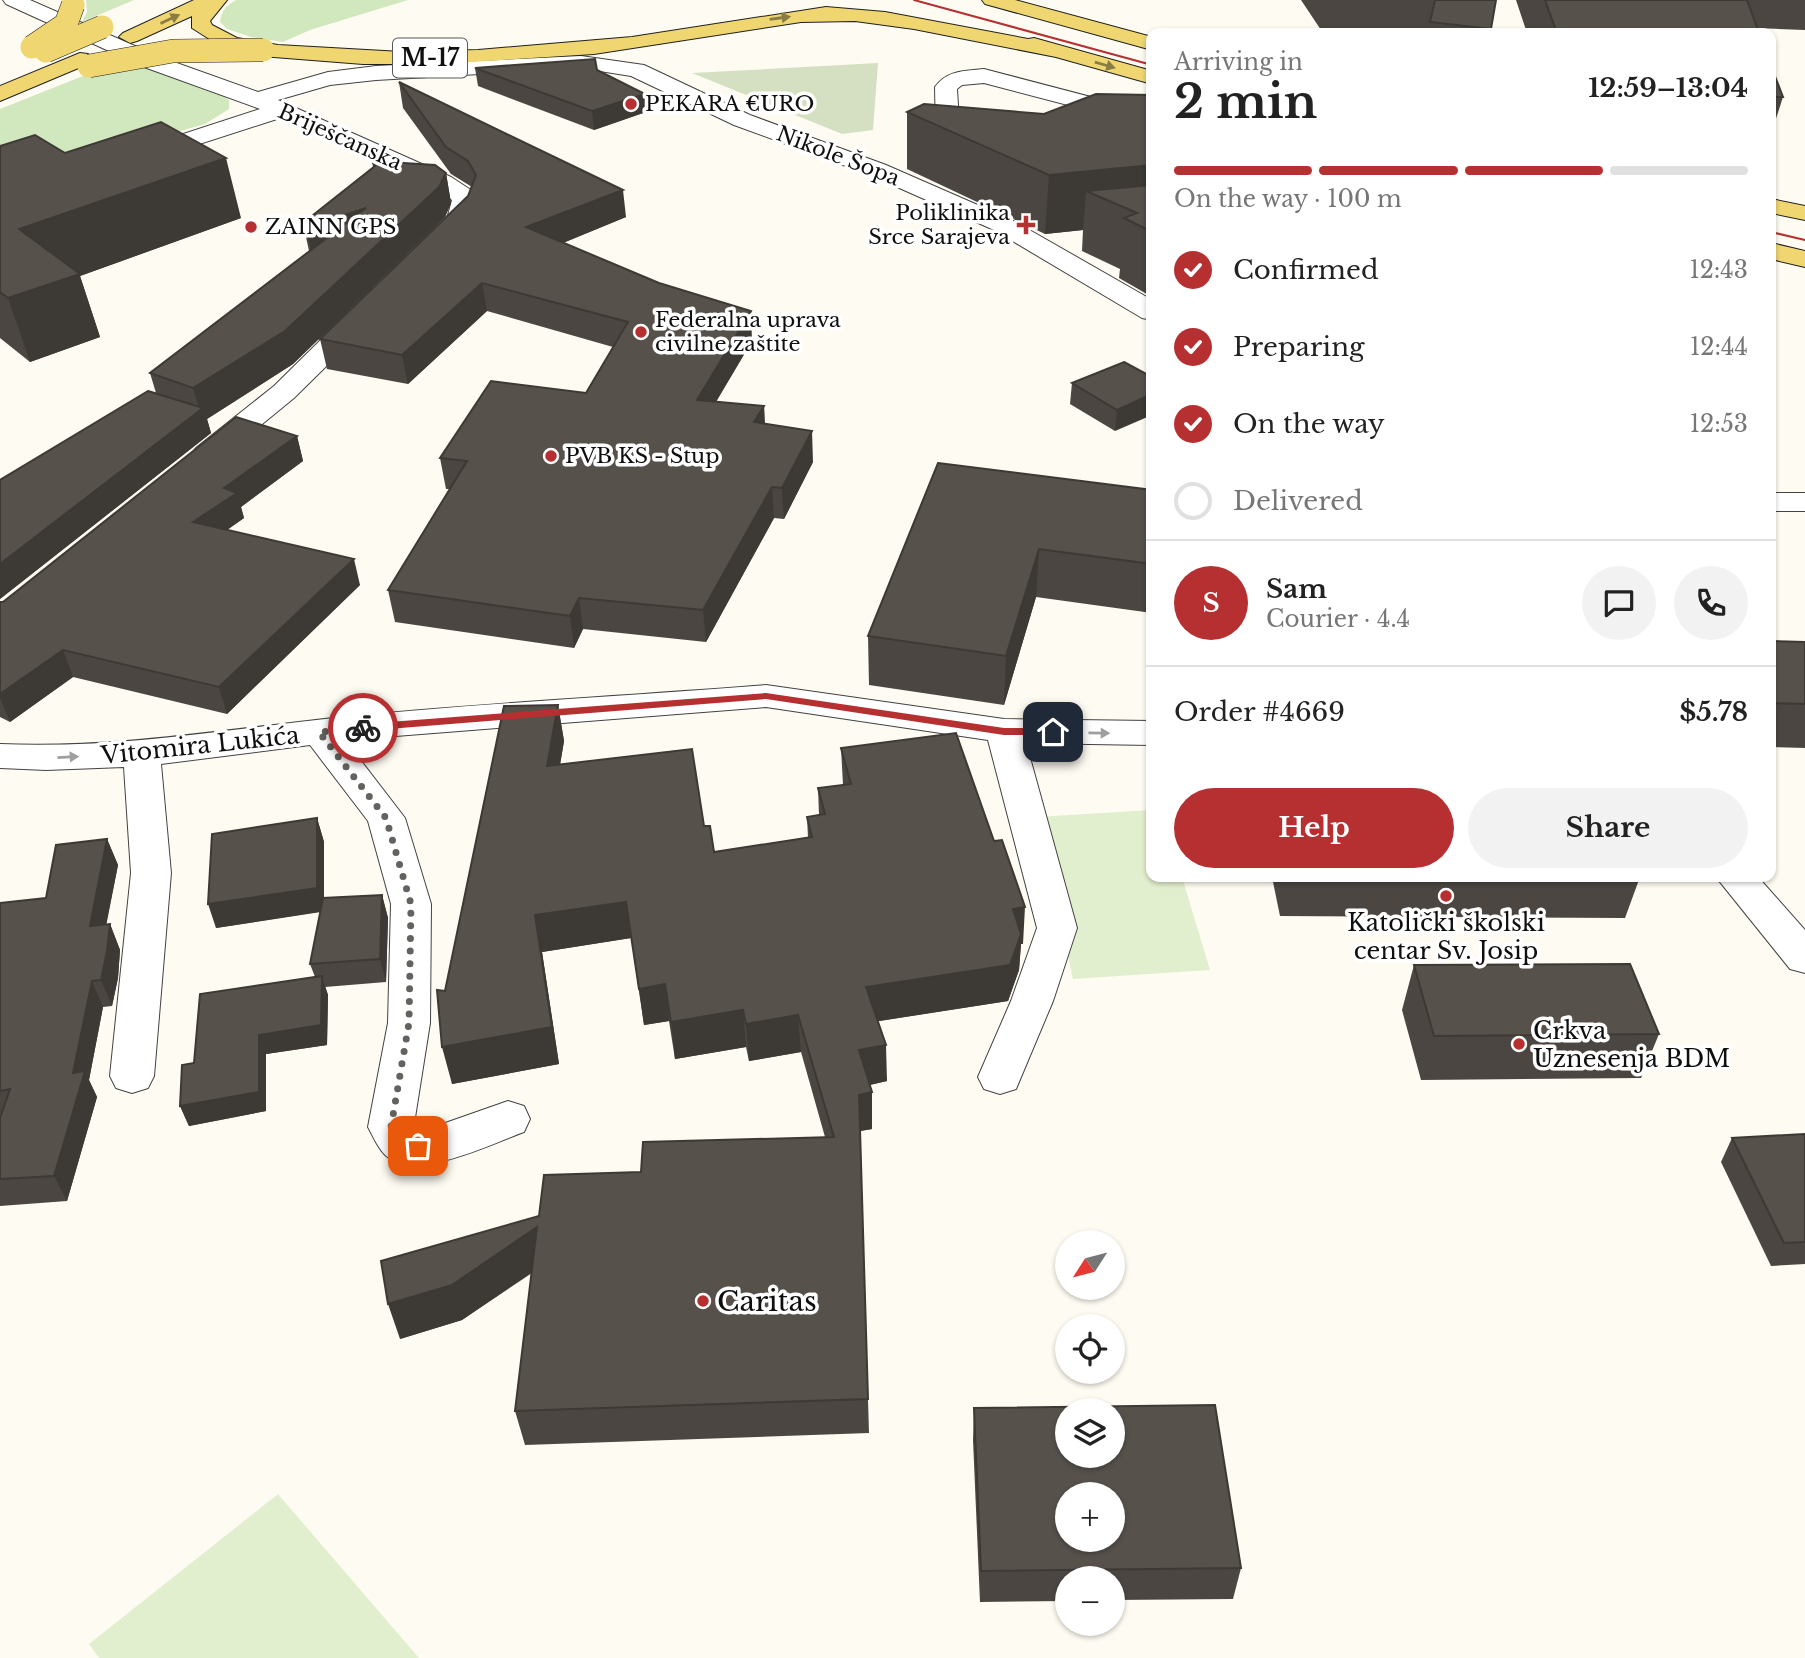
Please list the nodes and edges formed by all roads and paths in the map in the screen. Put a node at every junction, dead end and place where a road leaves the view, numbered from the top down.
1 (13, 0) edge
2 (164, 0) edge
3 (211, 0) edge
4 (217, 0) edge
5 (874, 0) edge
6 (992, 0) edge
7 (1028, 0) edge
8 (750, 1) edge
9 (72, 3) edge
10 (1077, 24) junction
11 (712, 29) junction
12 (1146, 42) edge
13 (263, 50) junction
14 (1058, 51) junction
15 (24, 57) edge
16 (84, 63) junction
17 (1146, 76) edge
18 (0, 94) edge
19 (268, 105) junction
20 (1146, 118) edge
21 (948, 138) junction
22 (975, 139) edge
23 (115, 164) edge
24 (878, 170) junction
25 (1776, 207) edge
26 (1805, 214) edge
27 (1077, 239) edge
28 (1040, 245) junction
29 (1776, 252) edge
30 (419, 259) edge
31 (1805, 259) edge
32 (380, 297) edge
33 (1146, 308) edge
34 (186, 472) edge
35 (1776, 502) edge
36 (1805, 502) edge
37 (1004, 731) junction
38 (319, 732) junction
39 (1146, 733) edge
40 (142, 754) junction
41 (0, 756) edge
42 (1739, 882) edge
43 (1805, 958) edge
44 (132, 1076) dead end
45 (1000, 1077) dead end
46 (508, 1119) dead end

1 - 19 street, Briješčanska
2 - 15 main road, bridge
16 -> 3 main road
4 - 13 main road, bridge
5 - 14 main road
6 - 10 main road
7 - 10 main road
8 - 11 main road
9 - 15 main road, bridge
10 - 12 main road
11 - 13 main road, M-17
11 -> 14 main road, M-17
13 - 16 main road, M-17, bridge
14 -> 17 main road, M-17
16 - 18 main road, M-17
19 - 23 street, Nikole Šopa
19 - 24 street, Nikole Šopa
19 - 30 street, Briješčanska
20 - 21 street
21 - 22 street
21 - 24 street
24 - 28 street, Nikole Šopa
25 - 26 main road
27 - 28 street
28 - 33 street, Nikole Šopa
29 - 31 main road
32 - 34 street
35 - 36 street
37 - 38 street, Vitomira Lukića
37 -> 39 street, Vitomira Lukića
37 - 45 street
38 - 40 street, Vitomira Lukića
38 - 46 street
41 -> 40 street, Vitomira Lukića
40 - 44 street
42 - 43 street

